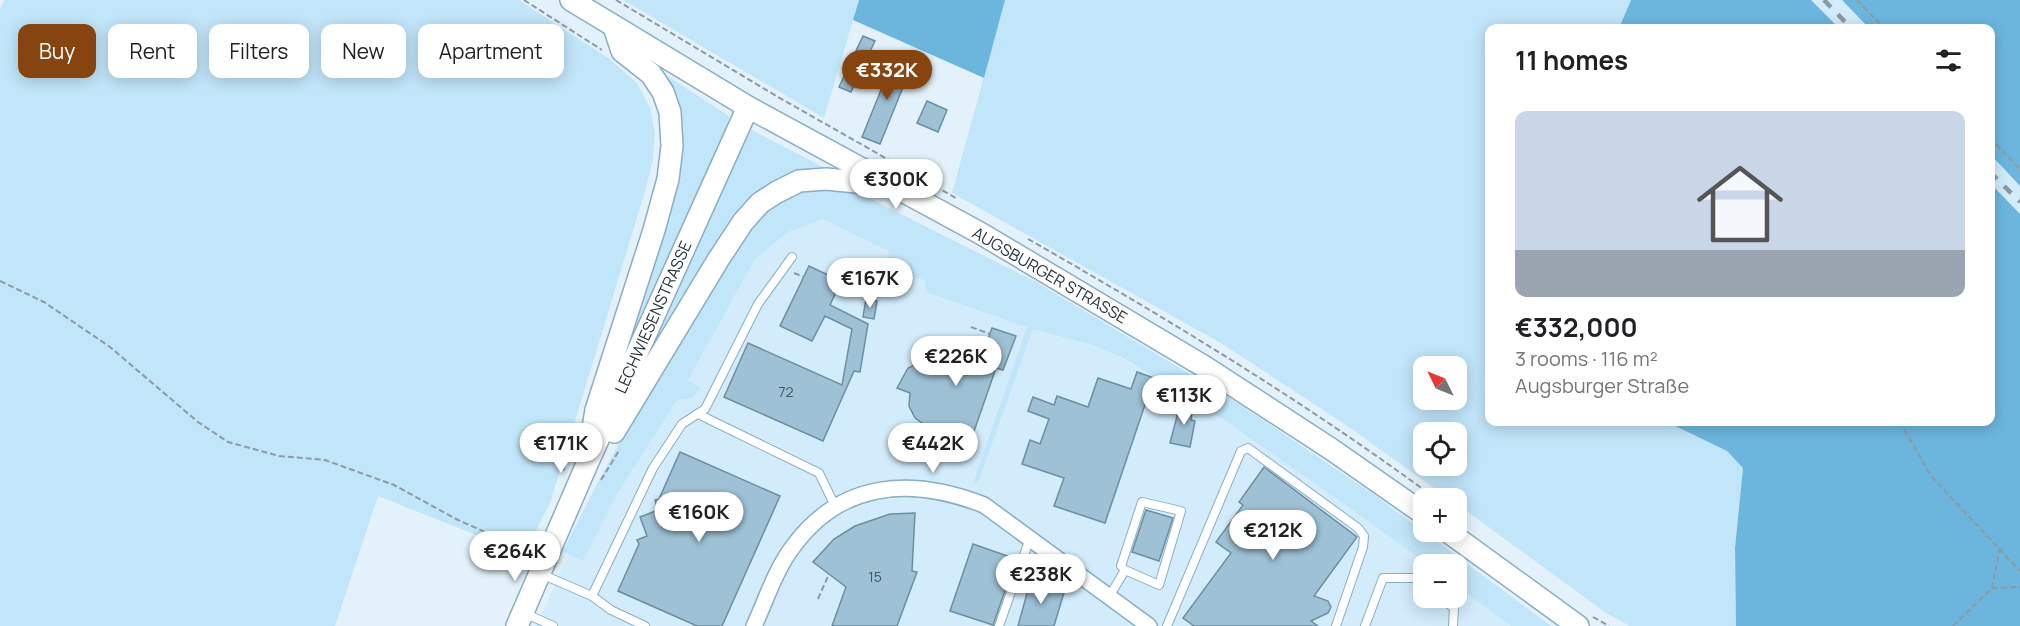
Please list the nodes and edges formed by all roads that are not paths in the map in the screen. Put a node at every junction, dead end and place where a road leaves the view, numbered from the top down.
1 (571, 0) edge
2 (614, 27) junction
3 (748, 107) junction
4 (890, 185) junction
5 (792, 257) dead end
6 (698, 414) junction
7 (587, 464) junction
8 (572, 500) junction
9 (835, 506) junction
10 (1413, 506) edge
11 (1030, 538) junction
12 (1462, 542) edge
13 (1125, 570) junction
14 (540, 574) junction
15 (1413, 578) edge
16 (592, 596) junction
17 (1109, 597) junction
18 (1454, 608) edge
19 (520, 619) edge
20 (553, 626) edge
21 (645, 626) edge
22 (754, 626) edge
23 (999, 626) edge
24 (1149, 626) edge
25 (1167, 626) edge
26 (1336, 626) edge
27 (1365, 626) edge
28 (1453, 626) edge
29 (1578, 626) edge

1 - 2 main road, AUGSBURGER STRASSE
2 - 3 main road, AUGSBURGER STRASSE
2 - 7 main road
3 - 4 main road, AUGSBURGER STRASSE
3 - 7 main road, LECHWIESENSTRASSE
4 - 8 main road
4 - 10 main road, AUGSBURGER STRASSE
5 - 6 lane
6 - 9 lane
6 - 16 lane
7 - 8 main road, LECHWIESENSTRASSE
8 - 14 main road, LECHWIESENSTRASSE
9 - 11 street
9 - 22 street
11 - 17 street
11 - 23 lane
12 - 29 main road
13 - 13 lane
13 - 17 lane
14 - 16 lane
14 - 19 main road, LECHWIESENSTRASSE
15 - 27 lane
16 - 21 lane
17 - 24 street
18 - 28 lane
19 - 20 lane
25 - 26 lane

